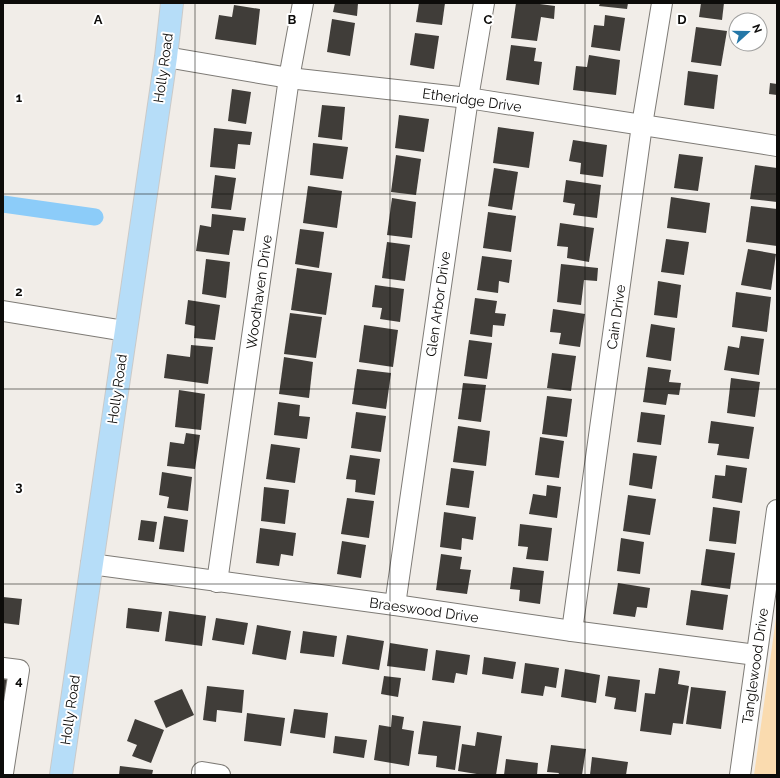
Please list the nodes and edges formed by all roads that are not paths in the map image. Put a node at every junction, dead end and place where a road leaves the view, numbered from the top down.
1 (172, 3) edge
2 (304, 3) edge
3 (484, 3) edge
4 (662, 3) edge
5 (166, 57) junction
6 (289, 78) junction
7 (468, 98) junction
8 (642, 125) junction
9 (777, 146) edge
10 (3, 310) edge
11 (125, 331) junction
12 (776, 523) edge
13 (91, 564) junction
14 (217, 582) junction
15 (395, 605) junction
16 (572, 631) junction
17 (756, 655) junction
18 (3, 668) edge
19 (3, 773) edge
20 (61, 775) edge
21 (740, 775) edge

1 - 5 main road, Holly Road
2 - 6 street, Woodhaven Drive
3 - 7 street, Glen Arbor Drive
4 - 8 street, Cain Drive
5 - 6 street, Etheridge Drive
5 - 11 main road, Holly Road
6 - 7 street, Etheridge Drive
6 - 14 street, Woodhaven Drive
7 - 8 street, Etheridge Drive
7 - 15 street, Glen Arbor Drive
8 - 9 street, Etheridge Drive
8 - 16 street, Cain Drive
10 - 11 street
11 - 13 main road, Holly Road
12 - 17 street, Tanglewood Drive
13 - 14 street, Braeswood Drive
13 - 20 main road, Holly Road
14 - 15 street, Braeswood Drive
15 - 16 street, Braeswood Drive
16 - 17 street, Braeswood Drive
17 - 21 street, Tanglewood Drive
18 - 19 street

